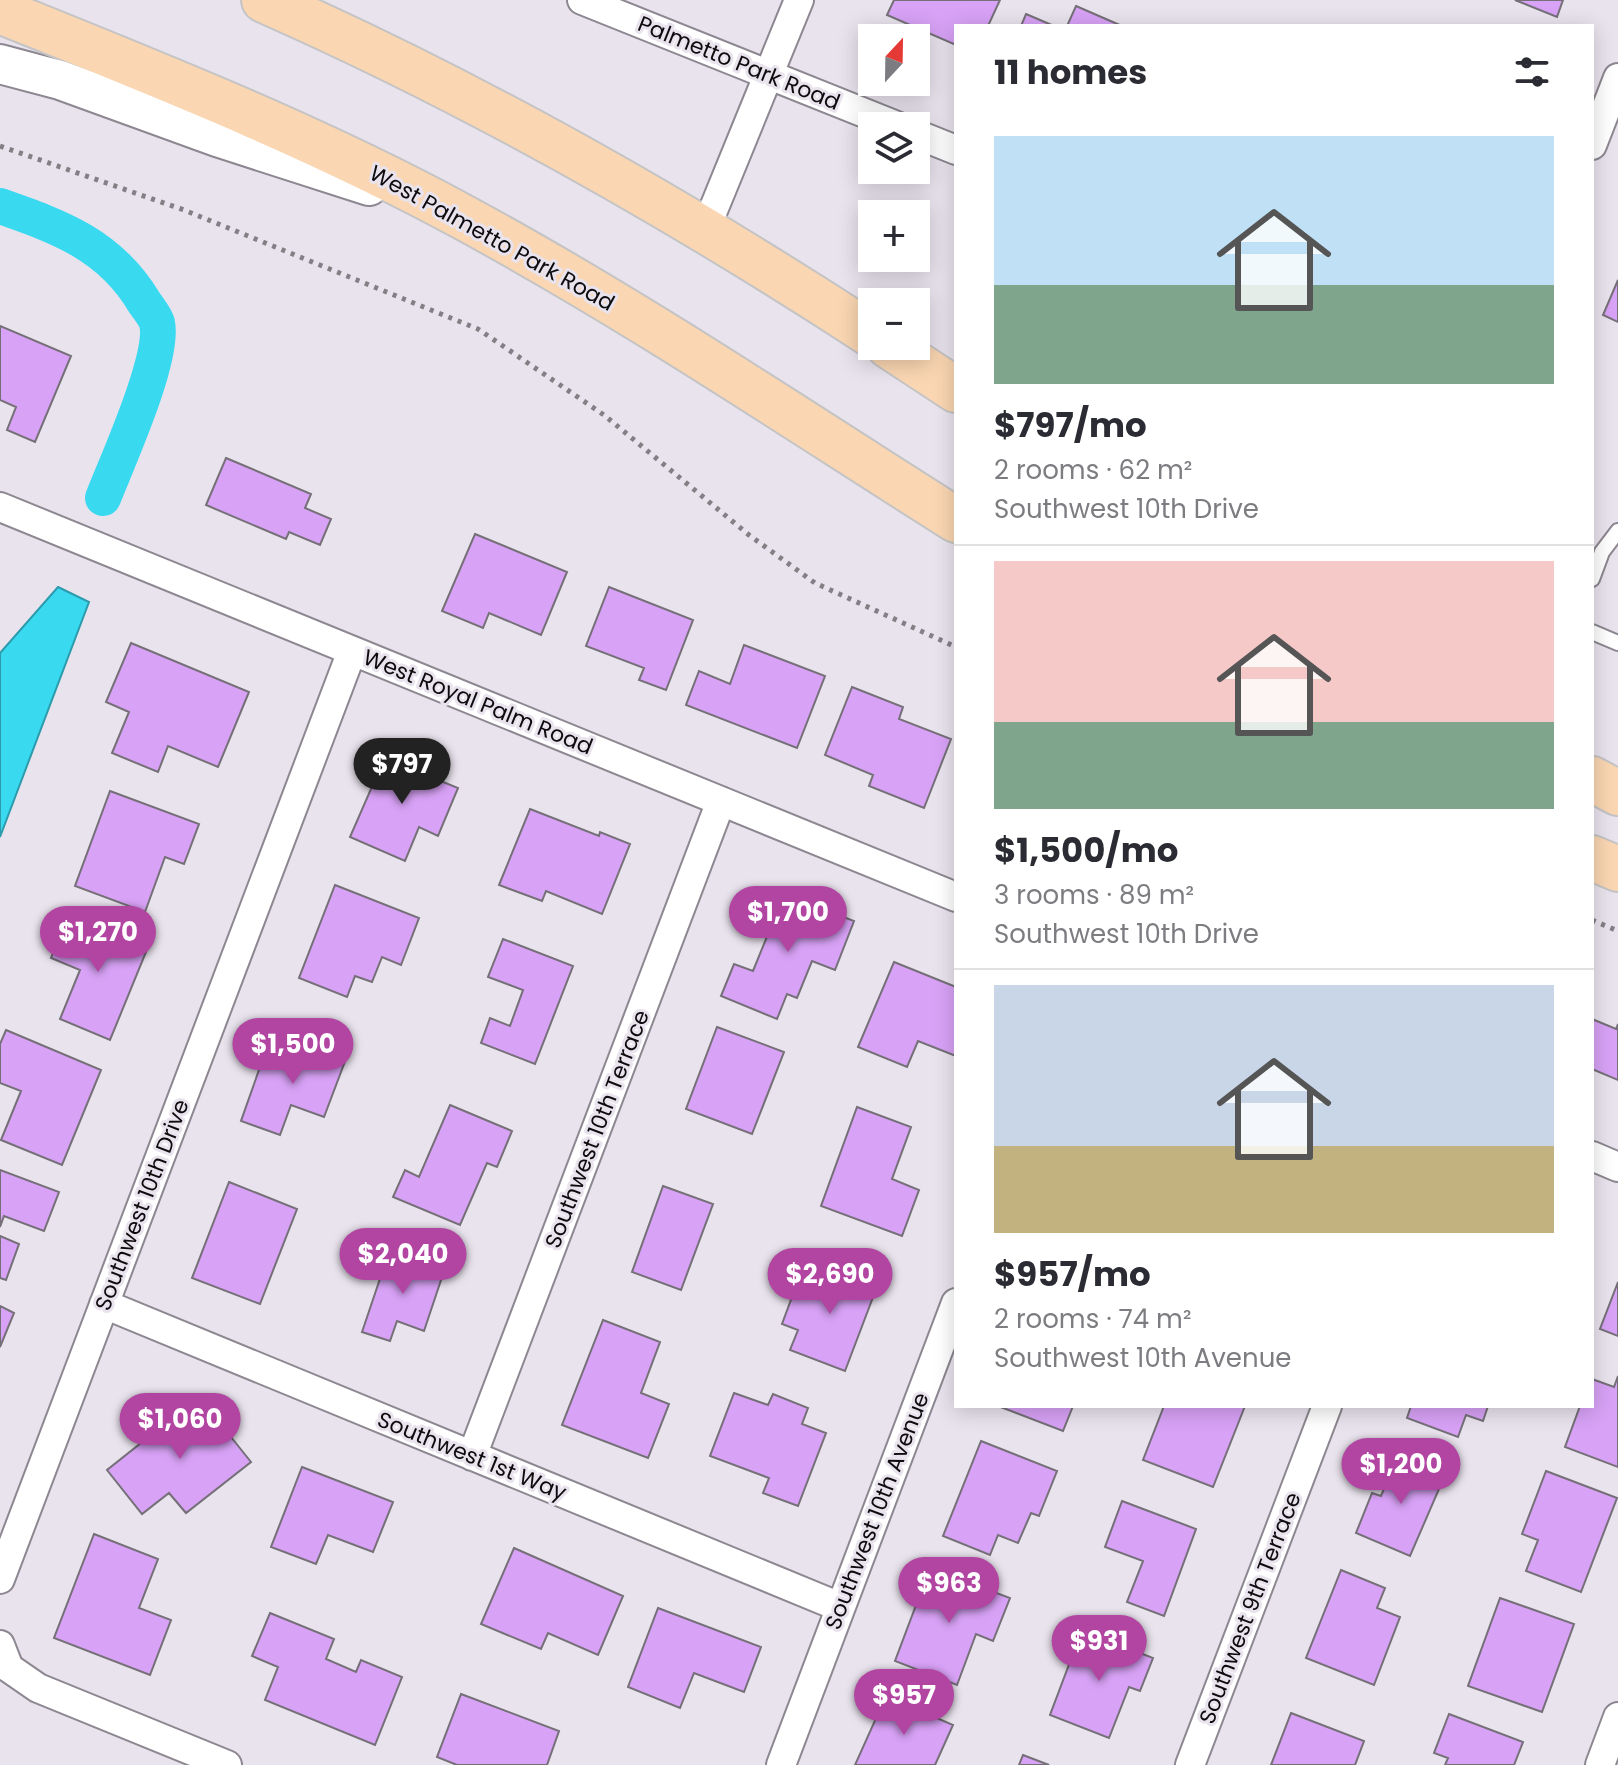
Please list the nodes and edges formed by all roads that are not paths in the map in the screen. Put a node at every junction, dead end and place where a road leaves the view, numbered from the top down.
1 (264, 0) edge
2 (582, 0) edge
3 (799, 0) edge
4 (0, 11) edge
5 (0, 64) edge
6 (769, 75) junction
7 (1618, 78) edge
8 (862, 112) edge
9 (930, 140) edge
10 (1594, 140) edge
11 (954, 149) edge
12 (460, 215) junction
13 (705, 230) junction
14 (858, 326) edge
15 (910, 360) edge
16 (954, 389) edge
17 (0, 507) edge
18 (954, 519) edge
19 (1618, 531) edge
20 (1594, 574) edge
21 (1594, 633) edge
22 (1618, 643) edge
23 (352, 651) junction
24 (1594, 780) edge
25 (1618, 793) edge
26 (721, 801) junction
27 (1594, 859) edge
28 (1618, 869) edge
29 (954, 896) edge
30 (1594, 1157) edge
31 (1618, 1167) edge
32 (104, 1304) junction
33 (954, 1308) edge
34 (1326, 1408) edge
35 (472, 1456) junction
36 (0, 1579) edge
37 (840, 1607) junction
38 (0, 1645) edge
39 (1618, 1717) edge
40 (227, 1765) edge
41 (781, 1765) edge
42 (1190, 1765) edge
43 (1600, 1765) edge

1 - 13 main road
2 - 6 street, Palmetto Park Road
3 - 6 street
4 - 12 main road, West Palmetto Park Road
5 - 12 street
6 - 8 street, Palmetto Park Road
6 - 13 street
7 - 10 street
9 - 11 street
12 - 18 main road, West Palmetto Park Road
13 - 14 main road
15 - 16 main road
17 - 23 street, West Royal Palm Road
19 - 20 lane
21 - 22 lane
23 - 26 street, West Royal Palm Road
23 - 32 street, Southwest 10th Drive
24 - 25 main road
26 - 29 street, West Royal Palm Road
26 - 35 street, Southwest 10th Terrace
27 - 28 main road
30 - 31 street
32 - 35 street, Southwest 1st Way
32 - 36 street, Southwest 10th Drive
33 - 37 street, Southwest 10th Avenue
34 - 42 street, Southwest 9th Terrace
35 - 37 street, Southwest 1st Way
37 - 41 street, Southwest 10th Avenue
38 - 40 street
39 - 43 street

